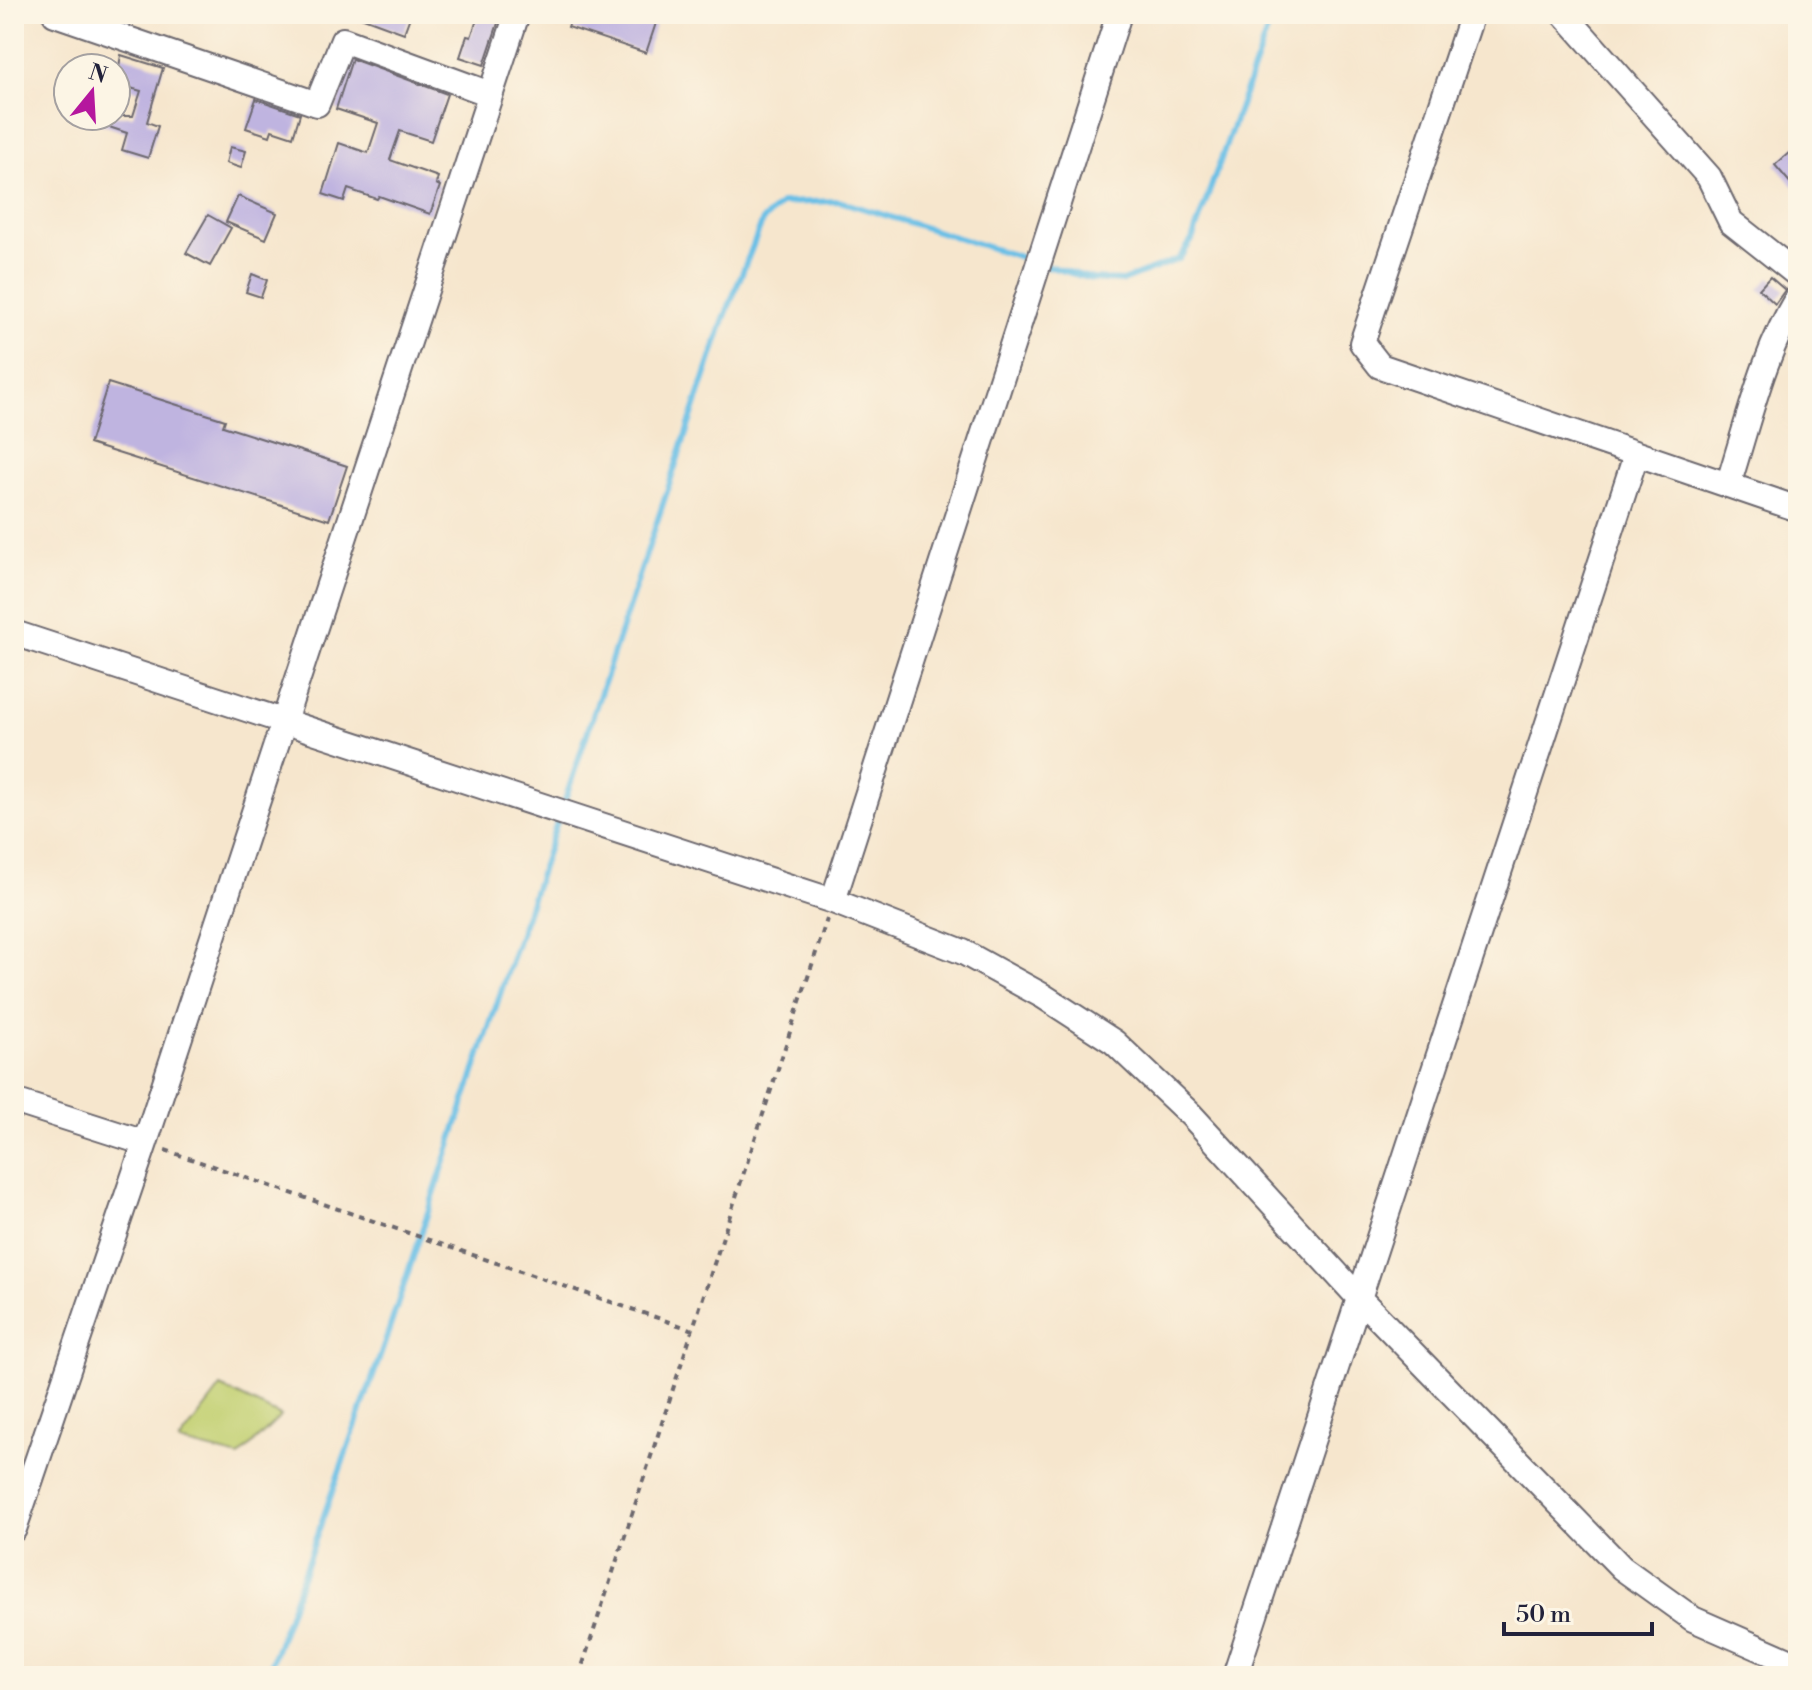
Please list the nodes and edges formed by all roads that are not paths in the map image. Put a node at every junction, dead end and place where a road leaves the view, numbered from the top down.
1 (55, 14) edge
2 (517, 14) edge
3 (1119, 14) edge
4 (1472, 14) edge
5 (1564, 14) edge
6 (490, 94) junction
7 (1798, 275) edge
8 (1798, 297) edge
9 (1636, 455) junction
10 (1728, 485) junction
11 (1798, 509) edge
12 (14, 633) edge
13 (284, 721) junction
14 (833, 901) junction
15 (14, 1101) edge
16 (145, 1143) junction
17 (1360, 1299) junction
18 (14, 1529) edge
19 (1798, 1665) edge
20 (1235, 1676) edge

1 - 6 street
2 - 6 street
3 - 14 street
4 - 9 street
5 - 7 street
6 - 13 street
8 - 10 street
9 - 10 street
9 - 17 street
10 - 11 street
12 - 13 street
13 - 14 street
13 - 16 street
14 - 17 street
15 - 16 street
16 - 18 street
17 - 19 street
17 - 20 street

